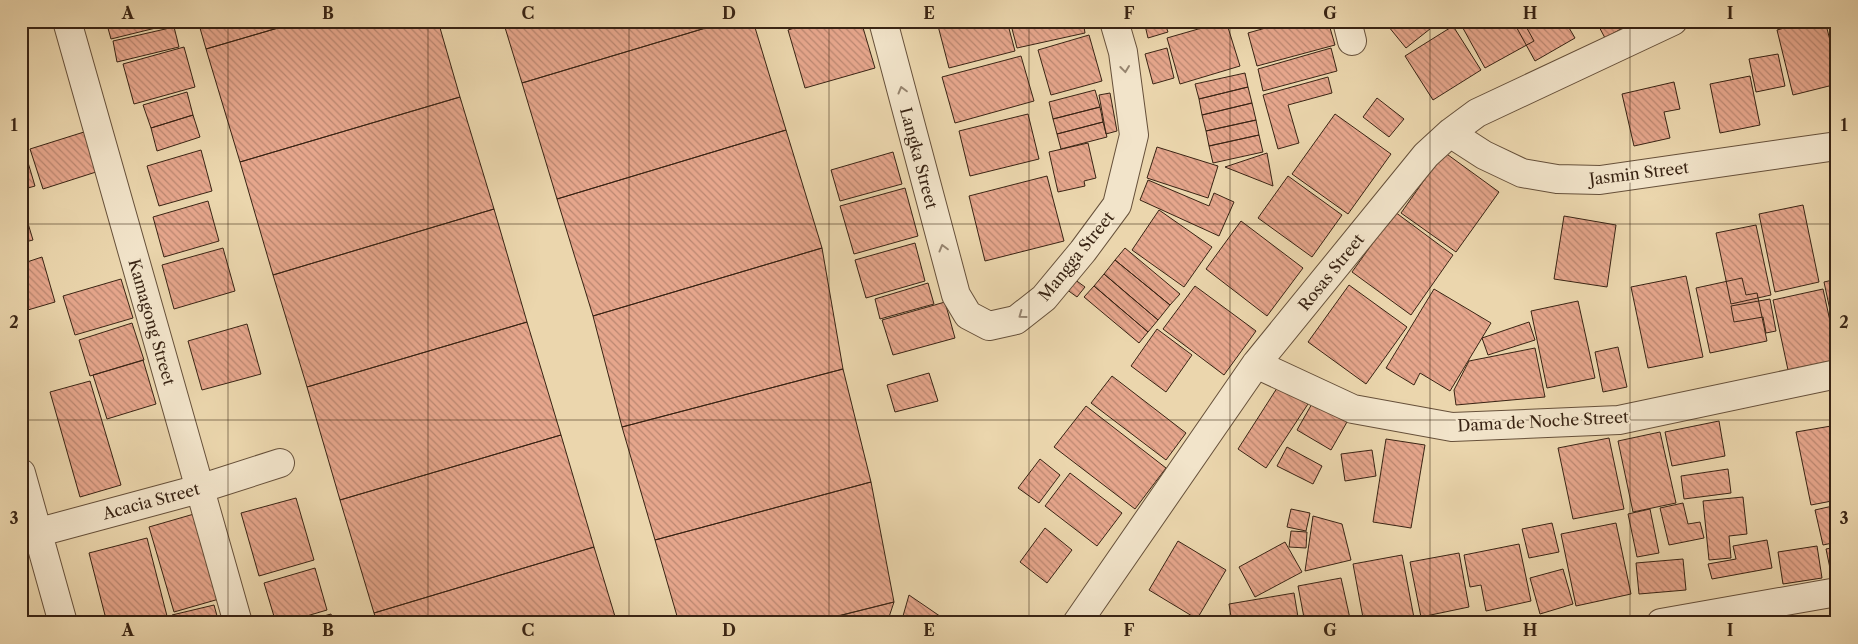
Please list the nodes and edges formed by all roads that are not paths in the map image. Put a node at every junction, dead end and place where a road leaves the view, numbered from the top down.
1 (67, 21) edge
2 (883, 21) edge
3 (1114, 21) edge
4 (1673, 21) edge
5 (1450, 133) junction
6 (1837, 146) edge
7 (956, 295) joint
8 (1256, 364) junction
9 (1837, 374) edge
10 (280, 462) dead end
11 (21, 473) edge
12 (199, 488) junction
13 (30, 535) edge
14 (1837, 592) edge
15 (63, 623) edge
16 (238, 623) edge
17 (1077, 623) edge
18 (1661, 623) edge

1 - 12 street, Kamagong Street
7 -> 2 street, Langka Street
3 -> 7 street, Mangga Street
4 - 5 street, Rosas Street
5 - 6 street, Jasmin Street
5 - 8 street, Rosas Street
8 - 9 street, Dama de Noche Street
8 - 17 street, Rosas Street
10 - 12 street, Acacia Street
11 - 13 street
12 - 13 street, Acacia Street
12 - 16 street, Kamagong Street
13 - 15 street
14 - 18 street

